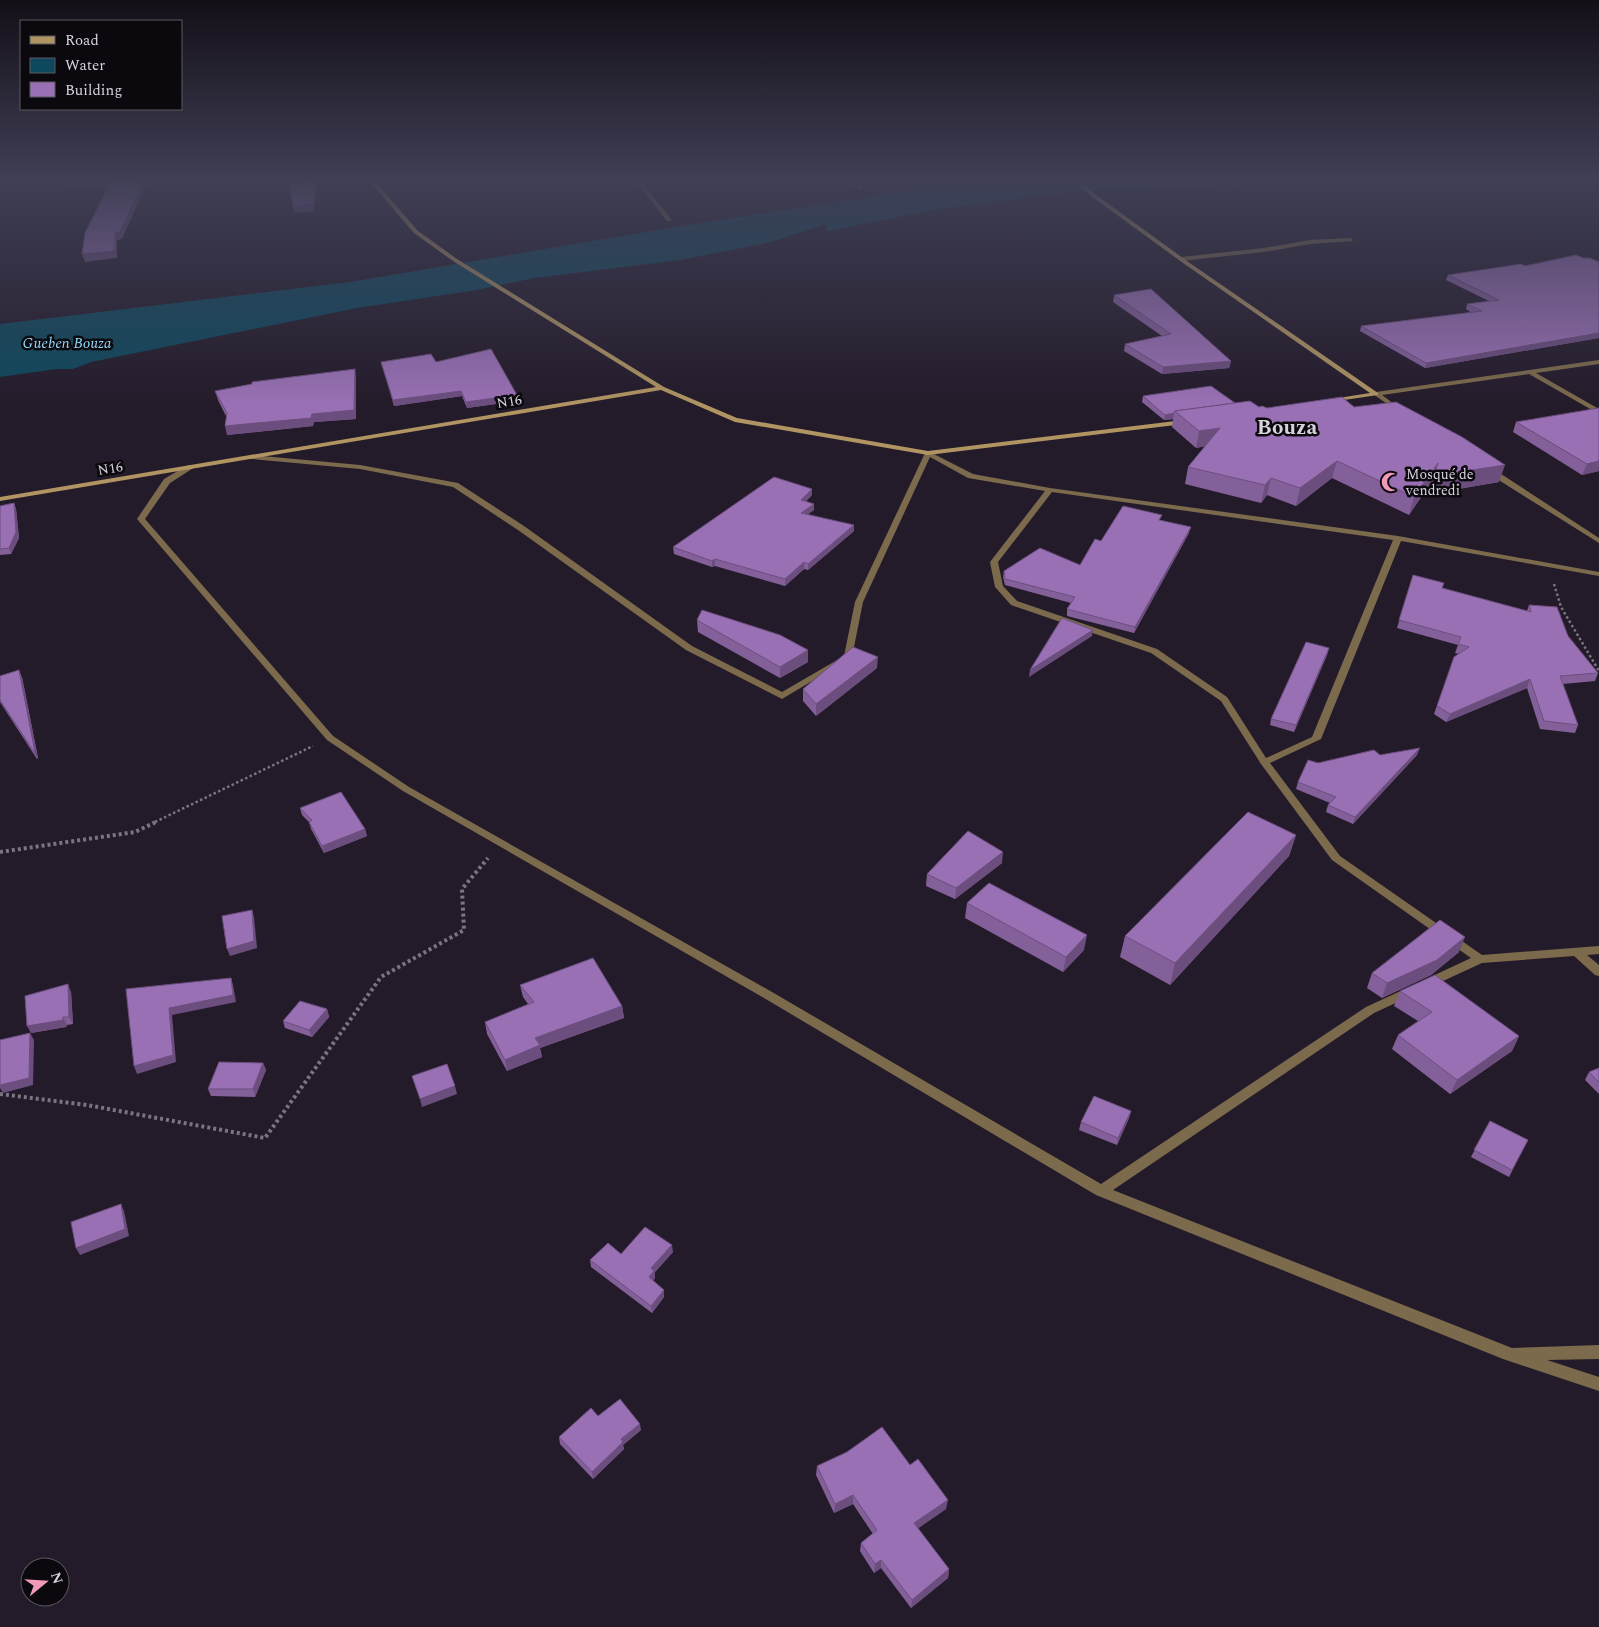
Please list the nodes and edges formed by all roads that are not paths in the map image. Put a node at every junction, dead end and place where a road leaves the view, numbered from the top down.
1 (445, 253) edge
2 (1173, 253) edge
3 (1237, 253) edge
4 (1181, 259) junction
5 (1599, 362) edge
6 (1530, 372) junction
7 (662, 388) junction
8 (1376, 394) junction
9 (1328, 401) edge
10 (1599, 412) edge
11 (1407, 416) edge
12 (1195, 420) edge
13 (928, 453) junction
14 (252, 457) junction
15 (1478, 463) edge
16 (191, 467) junction
17 (1050, 490) junction
18 (0, 499) edge
19 (1398, 538) junction
20 (1599, 541) edge
21 (1599, 574) edge
22 (1264, 762) junction
23 (1599, 950) edge
24 (1576, 951) junction
25 (1480, 959) junction
26 (1599, 972) edge
27 (1101, 1191) junction
28 (1599, 1352) edge
29 (1508, 1354) junction
30 (1599, 1384) edge

1 - 7 street
2 - 4 street
3 - 4 street
4 - 8 street
5 - 6 street
6 - 8 street
6 - 10 street
7 - 13 street
7 - 14 street, N16
8 - 9 street
8 - 11 street
12 - 13 street
13 - 14 street
13 - 17 street
14 - 16 street, N16
15 - 20 street
16 - 18 street, N16
16 - 27 street
17 - 19 street
17 - 22 street
19 - 21 street
19 - 22 street
22 - 25 street
23 - 24 street
24 - 25 street
24 - 26 street
25 - 27 street
27 - 29 street
28 - 29 street
29 - 30 street

